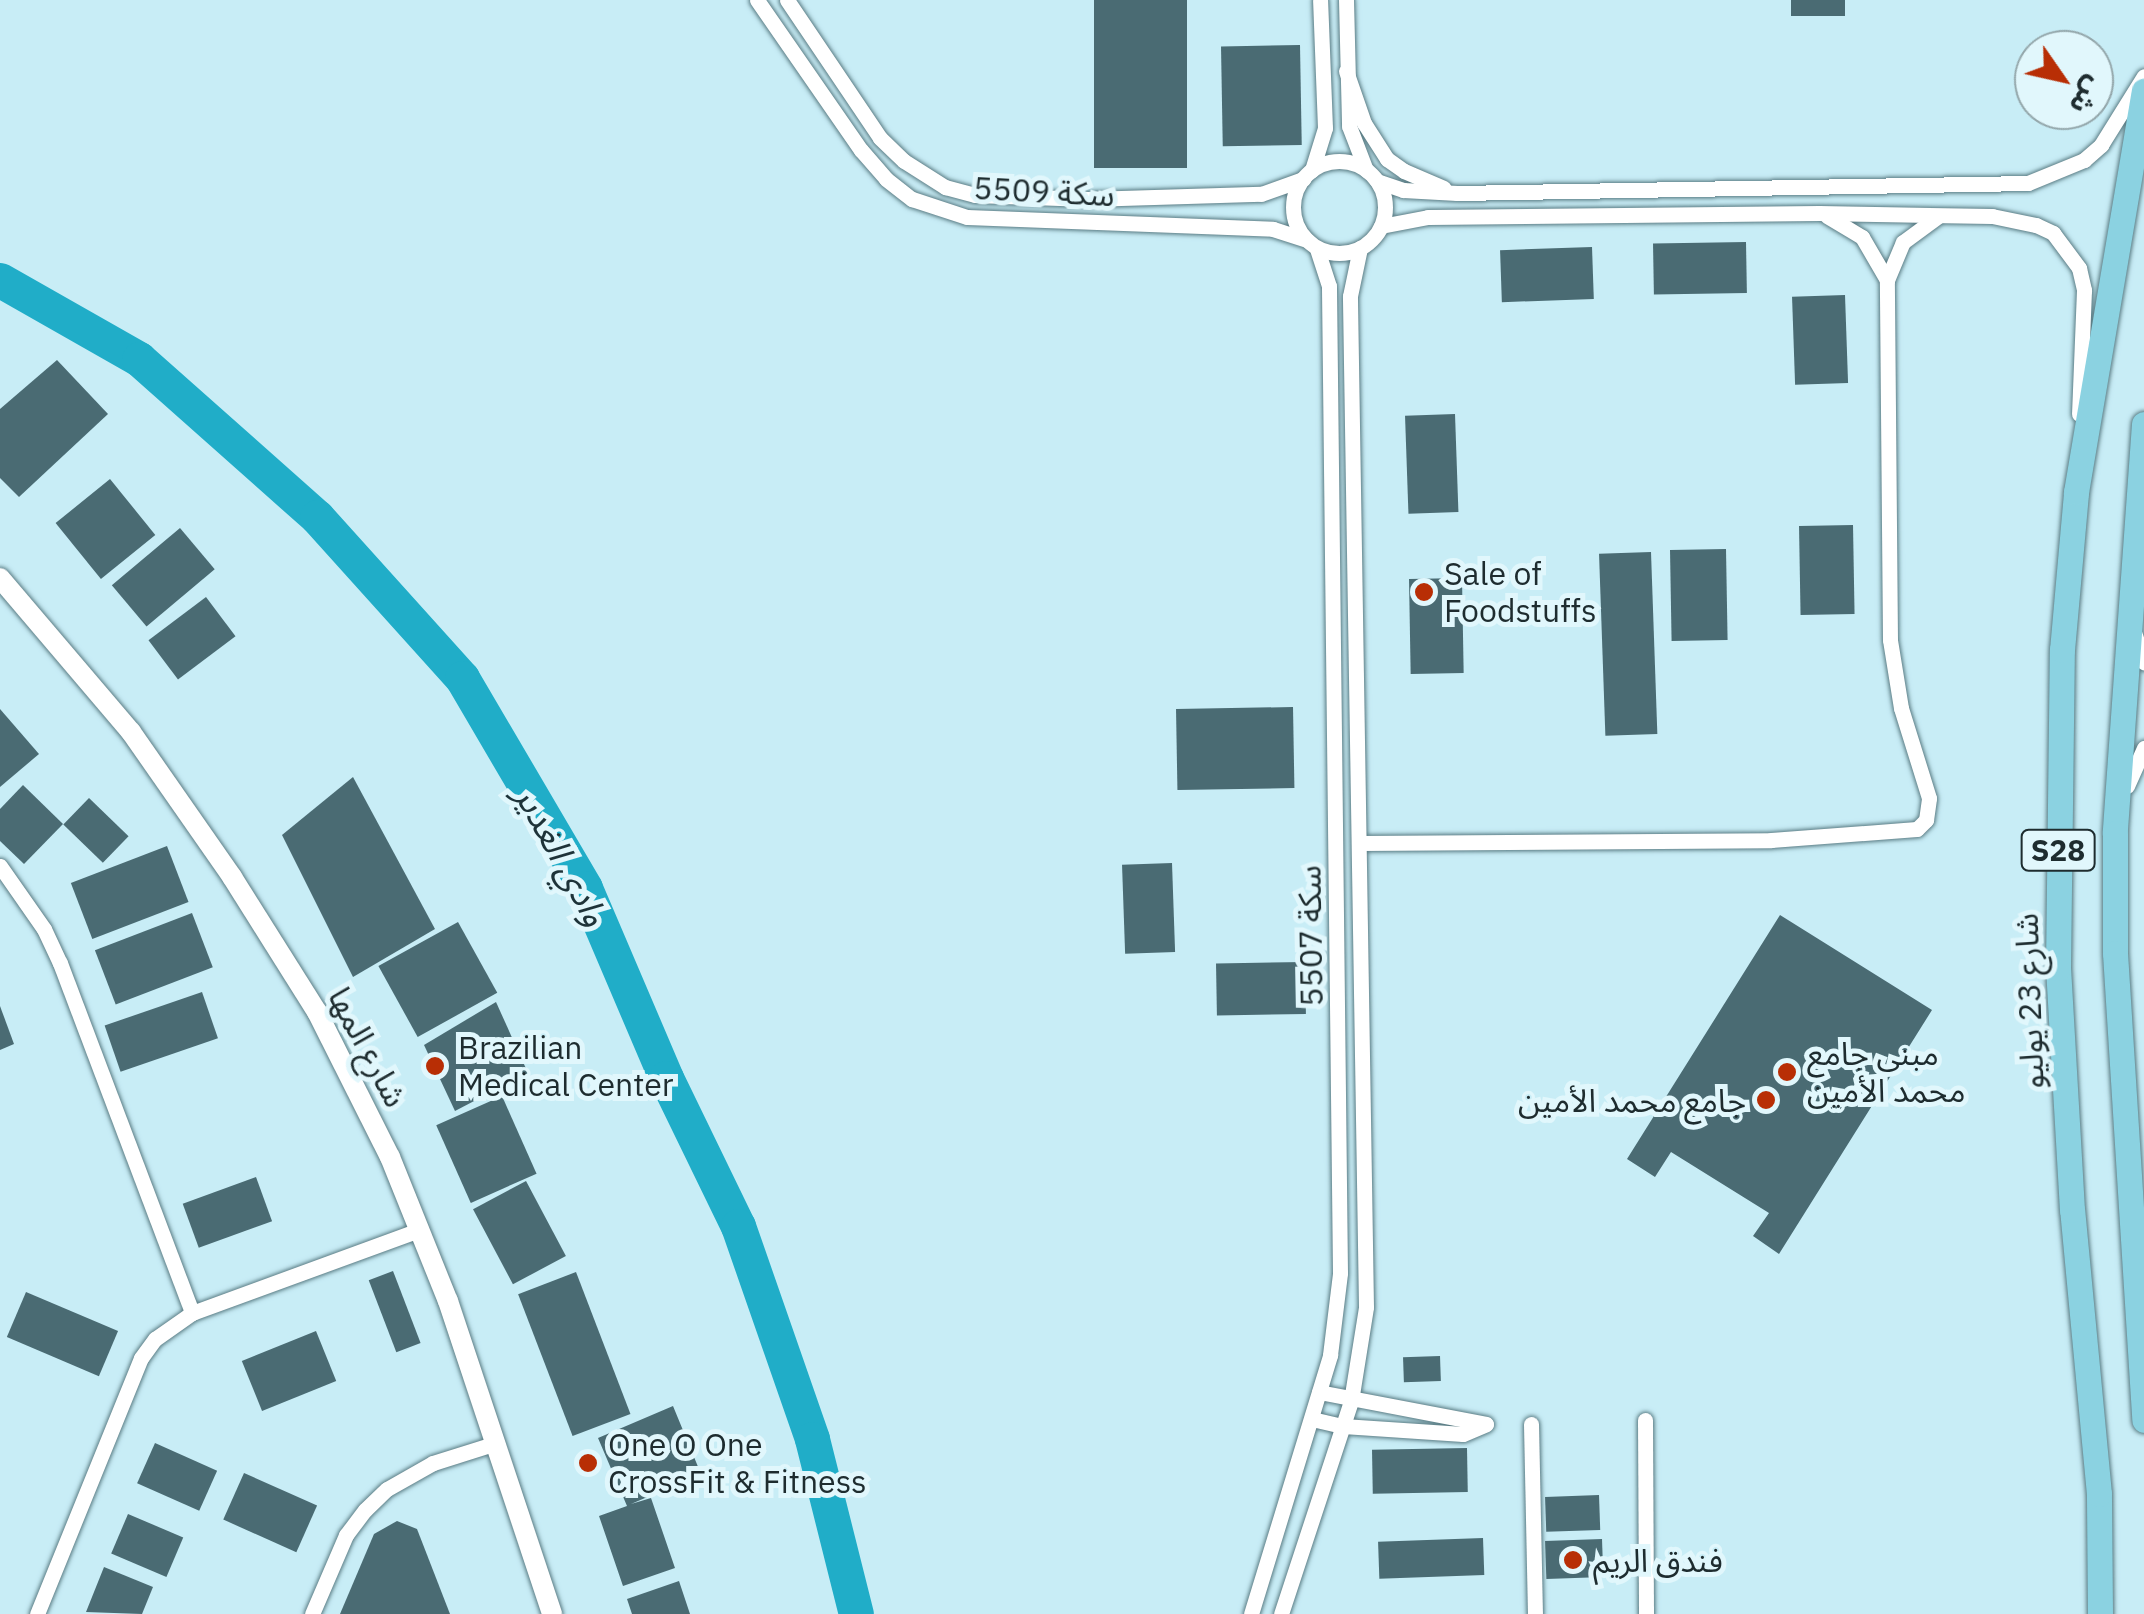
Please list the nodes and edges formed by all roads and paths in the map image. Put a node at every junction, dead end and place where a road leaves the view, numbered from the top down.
1 (757, 0) edge
2 (787, 0) edge
3 (1320, 0) edge
4 (1346, 0) edge
5 (1346, 71) junction
6 (2144, 76) edge
7 (2144, 91) edge
8 (1308, 175) junction
9 (1372, 175) junction
10 (1457, 193) junction
11 (1819, 213) junction
12 (1937, 217) junction
13 (1381, 226) junction
14 (1312, 244) junction
15 (1360, 248) junction
16 (1887, 280) junction
17 (2144, 424) edge
18 (2076, 492) junction
19 (0, 578) edge
20 (2128, 613) junction
21 (2144, 662) edge
22 (2144, 748) edge
23 (2115, 833) junction
24 (1360, 843) junction
25 (0, 866) edge
26 (419, 1230) junction
27 (192, 1313) junction
28 (1319, 1392) junction
29 (1351, 1401) junction
30 (1312, 1419) junction
31 (1645, 1420) dead end
32 (2144, 1420) edge
33 (1531, 1424) dead end
34 (1343, 1426) junction
35 (496, 1443) junction
36 (37, 1614) edge
37 (312, 1614) edge
38 (552, 1614) edge
39 (1252, 1614) edge
40 (1281, 1614) edge
41 (1536, 1614) edge
42 (1646, 1614) edge
43 (2100, 1614) edge

1 - 14 street, سكة 5509
2 - 8 street, سكة 5509
3 - 8 street
4 - 5 street
5 - 9 street
5 - 10 street
6 - 10 street
7 - 18 main road, شارع 23 يوليو / S28
8 - 9 street
8 - 14 street
9 - 10 street
9 - 13 street
11 - 12 street
11 - 13 street
11 - 16 street
12 - 16 street
12 - 18 street
13 - 15 street
14 - 15 street
14 - 28 street, سكة 5507
15 - 24 street, سكة 5507
16 - 24 street
17 - 20 main road, S28
18 - 43 main road, شارع 23 يوليو / S28
19 - 26 street, شارع المها
20 - 21 street
20 - 23 main road, S28
22 - 23 street
23 - 32 main road, S28
24 - 29 street, سكة 5507
25 - 27 street
26 - 27 street
26 - 35 street, شارع المها
27 - 36 street
28 - 29 street
28 - 30 street, سكة 5507
29 - 34 street, سكة 5507
29 - 34 street
30 - 34 street
30 - 39 street, سكة 5507
31 - 42 street
33 - 41 street
34 - 40 street, سكة 5507
35 - 37 street
35 - 38 street, شارع المها

